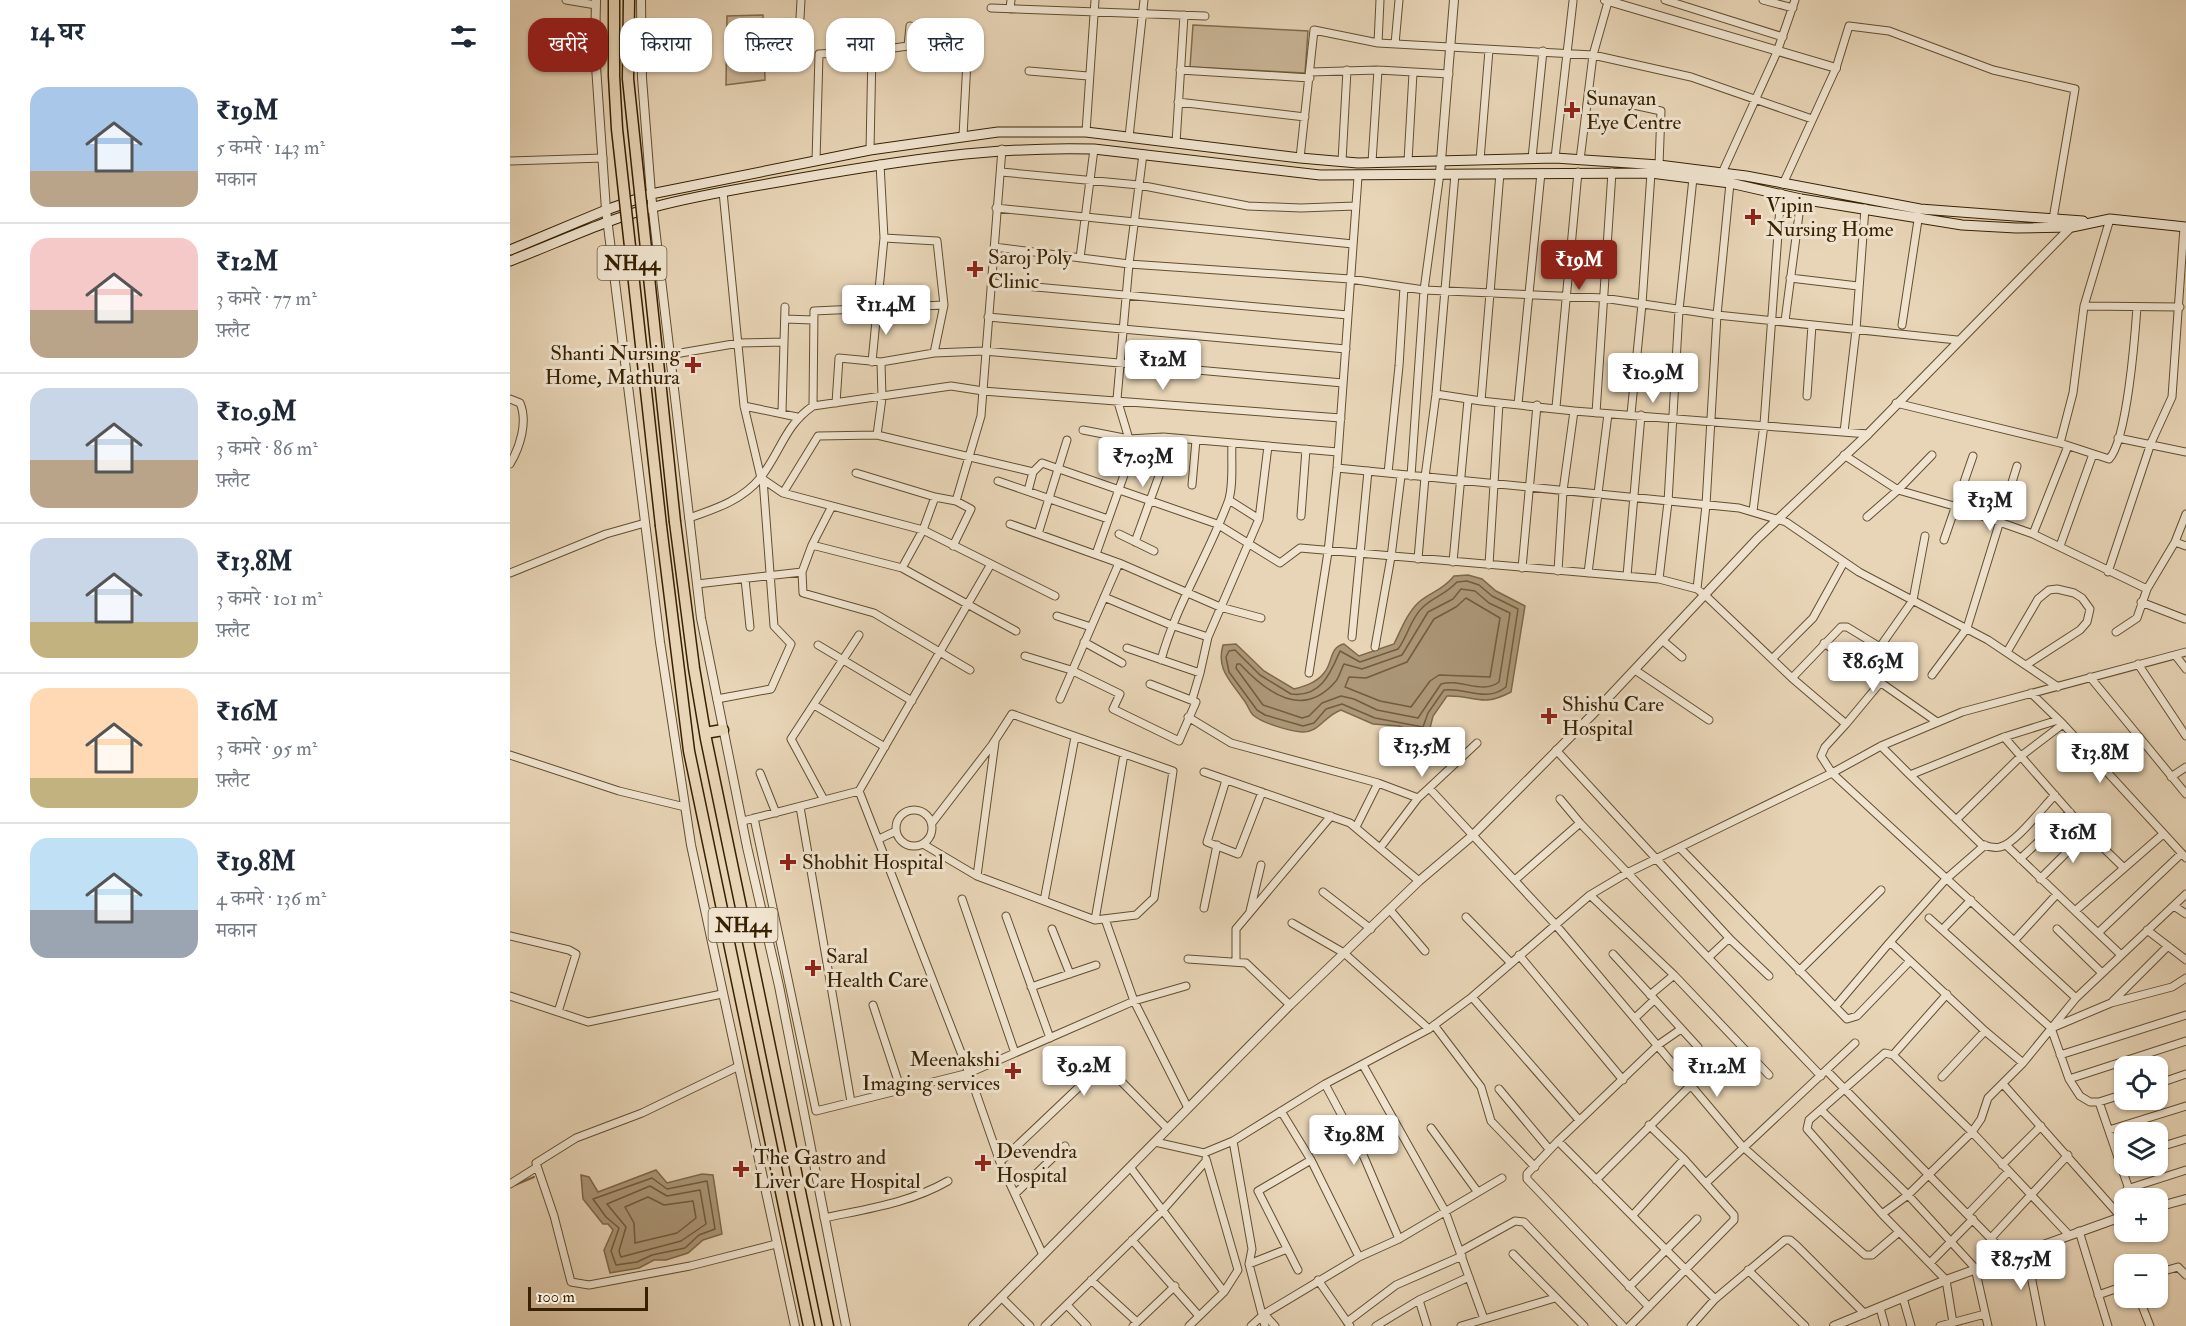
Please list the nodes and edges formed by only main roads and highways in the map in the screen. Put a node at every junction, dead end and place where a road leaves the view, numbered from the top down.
1 (614, 0) edge
2 (629, 0) edge
3 (1782, 188) junction
4 (2075, 223) junction
5 (2185, 227) edge
6 (510, 250) edge
7 (510, 261) edge
8 (723, 730) road end
9 (705, 733) junction
10 (689, 751) junction
11 (677, 752) road end
12 (809, 1326) edge
13 (828, 1326) edge

1 - 10 highway, NH44, bridge
2 - 9 highway, NH44, bridge
3 - 4 main road
3 - 4 main road
3 - 6 main road
3 - 7 main road
4 - 5 main road
8 - 9 highway
9 - 13 highway, NH44
10 - 11 highway
10 - 12 highway, NH44

